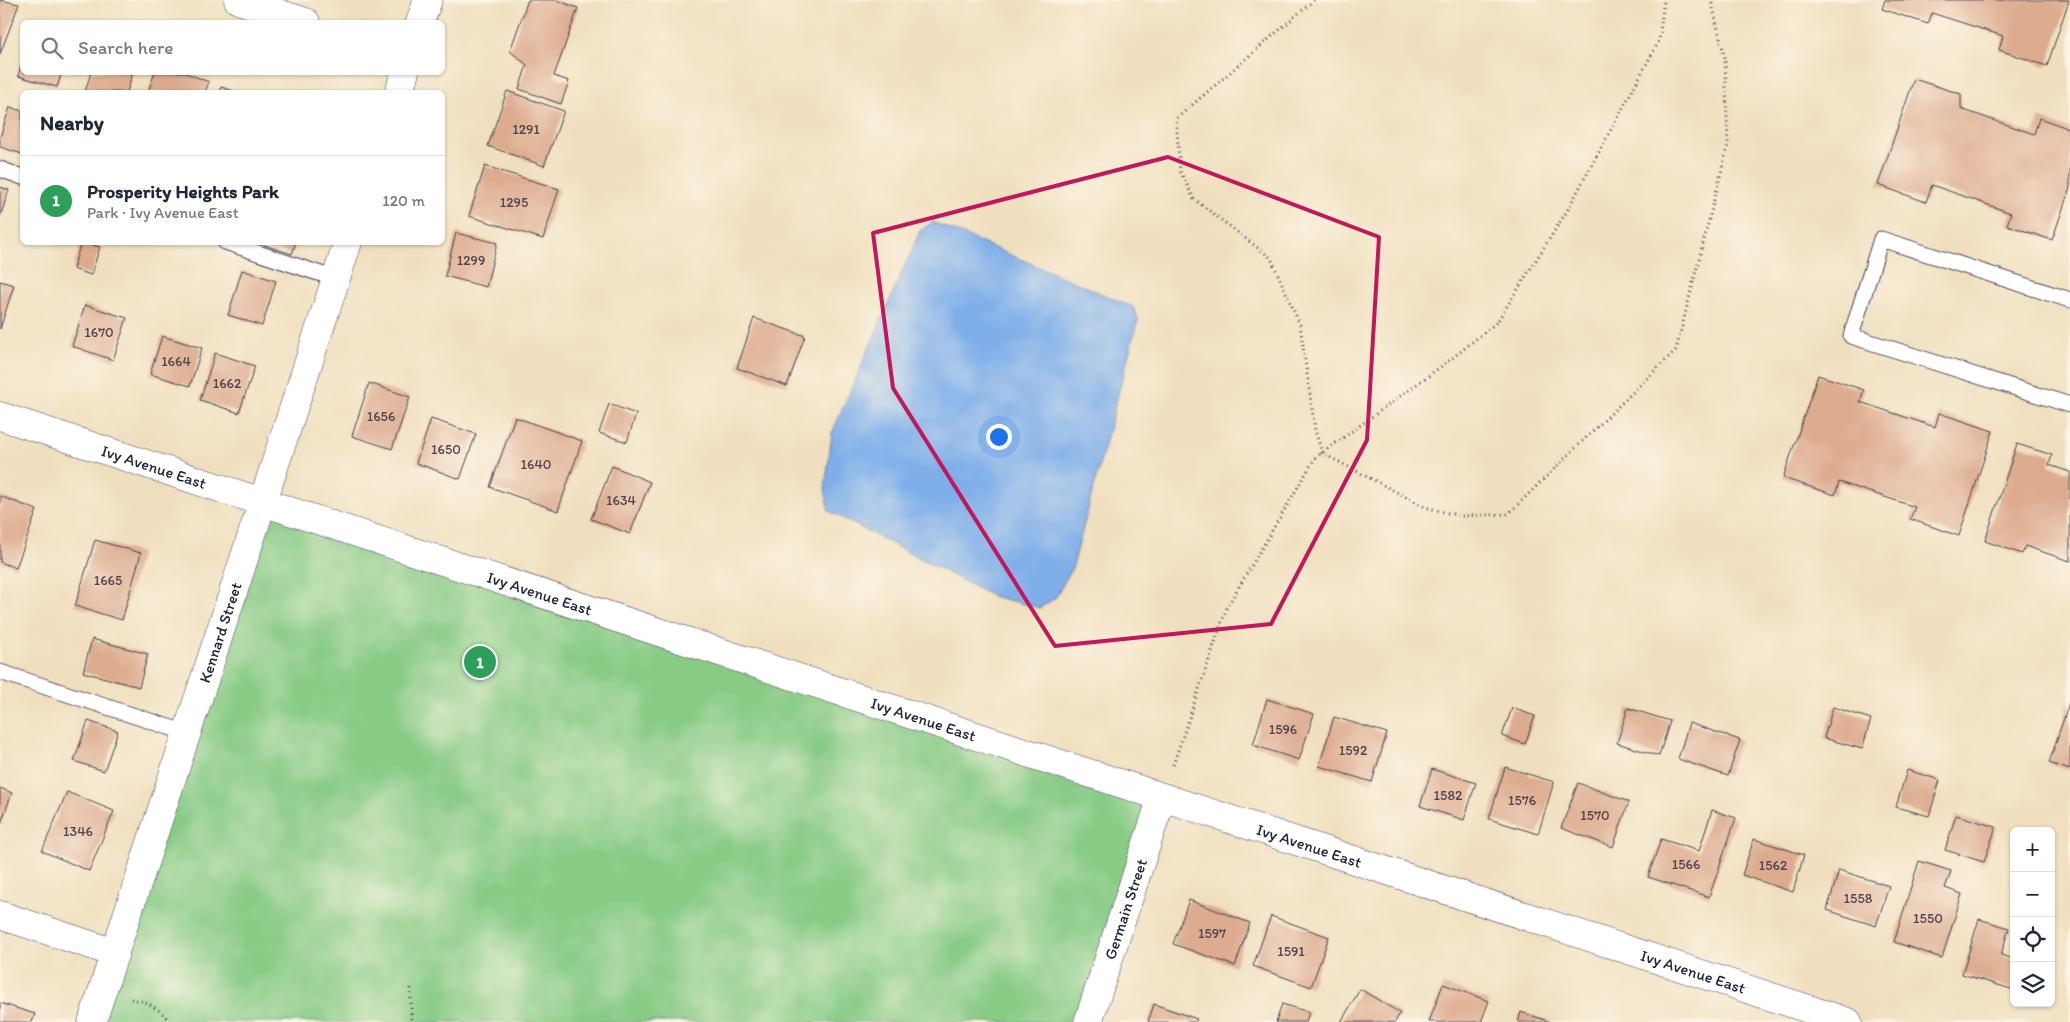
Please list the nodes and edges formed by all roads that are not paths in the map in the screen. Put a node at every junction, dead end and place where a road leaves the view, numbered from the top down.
1 (238, 0) edge
2 (428, 0) edge
3 (300, 20) edge
4 (421, 20) edge
5 (404, 75) edge
6 (400, 90) edge
7 (0, 169) edge
8 (20, 175) edge
9 (234, 245) edge
10 (347, 245) edge
11 (336, 279) junction
12 (2070, 300) edge
13 (2070, 405) edge
14 (0, 416) edge
15 (263, 502) junction
16 (0, 672) edge
17 (187, 733) junction
18 (1162, 797) junction
19 (0, 915) edge
20 (115, 953) junction
21 (92, 1022) edge
22 (1088, 1022) edge
23 (1848, 1022) edge

1 - 3 street
2 - 4 street
5 - 6 street
7 - 8 lane
9 - 11 lane
10 - 11 street, Kennard Street
11 - 15 street, Kennard Street
12 - 13 lane
14 - 15 street, Ivy Avenue East
15 - 17 street, Kennard Street
15 - 18 street, Ivy Avenue East
16 - 17 lane
17 - 20 street, Kennard Street
18 - 22 street, Germain Street
18 - 23 street, Ivy Avenue East
19 - 20 street
20 - 21 street, Kennard Street

